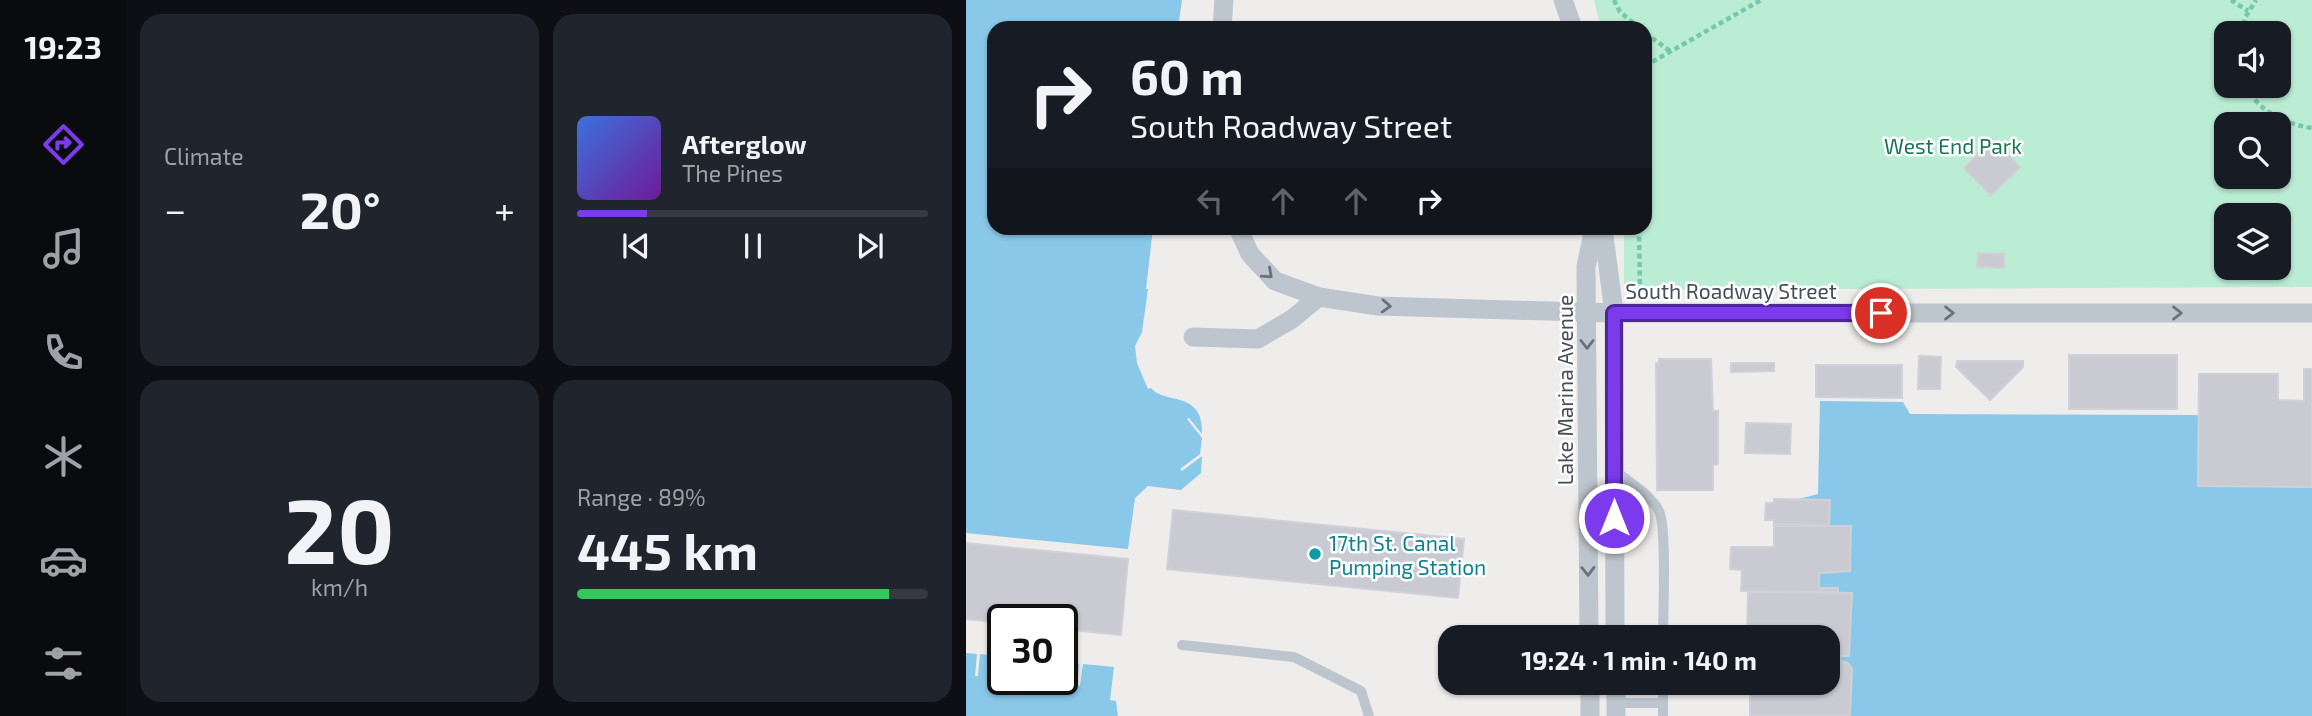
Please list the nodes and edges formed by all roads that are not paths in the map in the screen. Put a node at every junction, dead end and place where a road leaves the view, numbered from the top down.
1 (1224, 0) edge
2 (1563, 0) edge
3 (1222, 21) edge
4 (1570, 21) edge
5 (1241, 235) edge
6 (1593, 235) edge
7 (1604, 235) edge
8 (1319, 297) junction
9 (1587, 312) junction
10 (1614, 313) junction
11 (2312, 313) edge
12 (1193, 337) dead end
13 (1614, 470) junction
14 (1589, 625) edge
15 (1615, 625) edge
16 (1663, 625) edge
17 (1182, 645) dead end
18 (1590, 695) edge
19 (1663, 695) edge
20 (1663, 703) junction
21 (1616, 709) edge
22 (1369, 716) edge
23 (1590, 716) edge
24 (1663, 716) edge

1 - 3 street
2 - 4 street
5 -> 8 street, South Roadway Street
6 - 9 street, Lake Marina Avenue
7 - 10 street
8 -> 9 street, South Roadway Street
8 - 12 street
9 - 10 street, South Roadway Street
9 -> 14 street, Lake Marina Avenue
10 -> 11 street, South Roadway Street
10 - 13 street
13 - 15 street
13 - 16 lane
17 - 22 lane
18 - 23 street
19 - 20 lane
20 - 21 lane
20 - 24 lane

